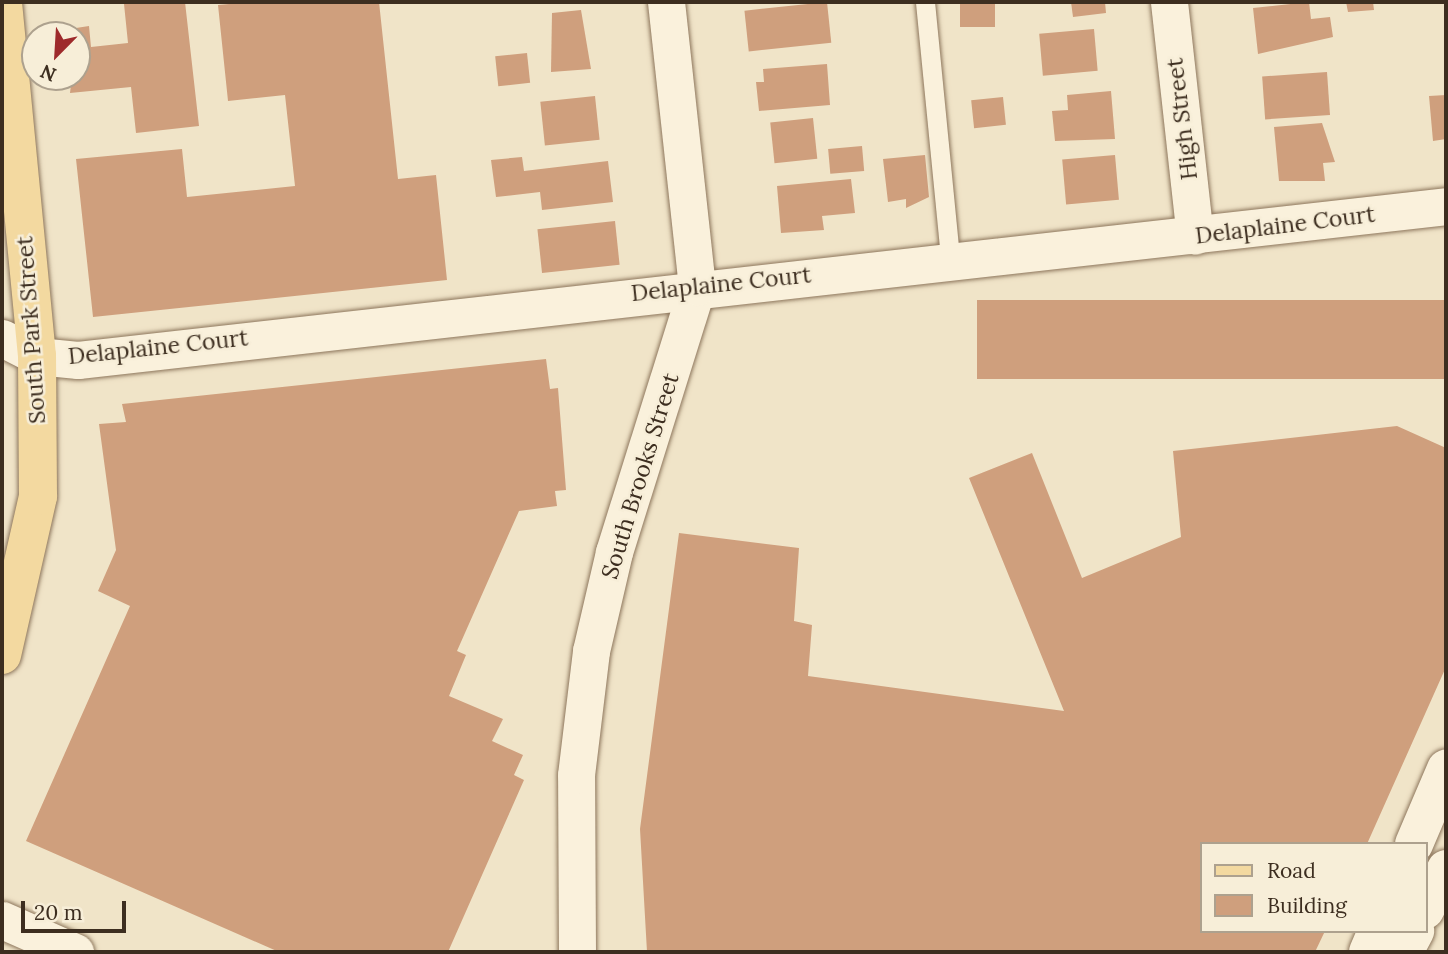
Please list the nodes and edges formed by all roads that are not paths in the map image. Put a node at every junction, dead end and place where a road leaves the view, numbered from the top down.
1 (3, 2) edge
2 (666, 2) edge
3 (925, 2) edge
4 (1168, 2) edge
5 (1446, 206) edge
6 (1195, 236) junction
7 (950, 258) junction
8 (697, 287) junction
9 (2, 338) edge
10 (37, 356) junction
11 (2, 655) edge
12 (1446, 769) edge
13 (1415, 842) edge
14 (1446, 869) edge
15 (1427, 906) edge
16 (2, 920) edge
17 (1376, 933) edge
18 (1414, 933) edge
19 (75, 952) edge
20 (577, 952) edge
21 (1367, 952) edge
22 (1404, 952) edge

1 - 10 main road, South Park Street
2 - 8 street, South Brooks Street
3 - 7 lane
4 - 6 street, High Street
5 - 6 street, Delaplaine Court
6 - 7 street, Delaplaine Court
7 - 8 street, Delaplaine Court
8 - 10 street, Delaplaine Court
8 - 20 street, South Brooks Street
9 - 10 street, Delaplaine Court
10 - 11 main road, South Park Street
12 - 13 street
14 - 15 street
16 - 19 street
17 - 21 street
18 - 22 street

